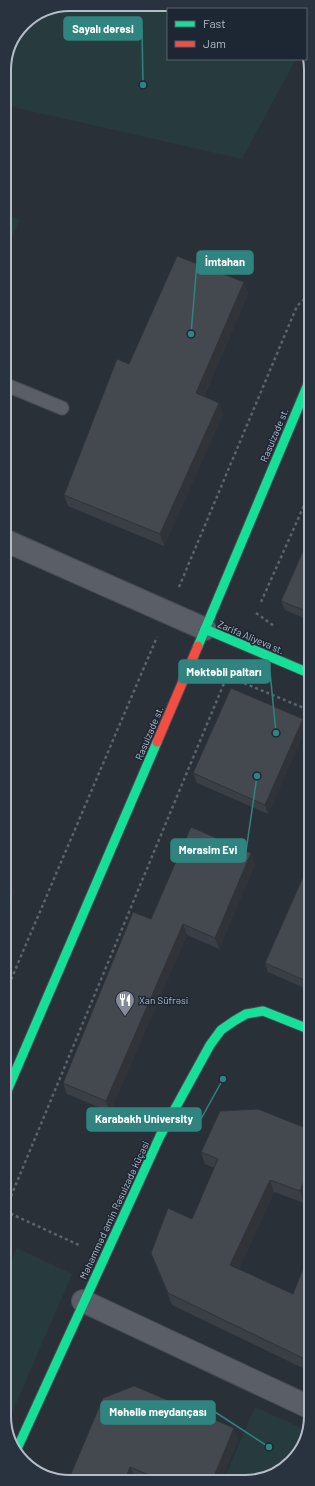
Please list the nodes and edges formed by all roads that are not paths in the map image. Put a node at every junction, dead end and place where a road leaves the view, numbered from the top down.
1 (11, 387) edge
2 (304, 394) edge
3 (62, 408) dead end
4 (11, 543) edge
5 (205, 629) junction
6 (304, 671) edge
7 (304, 1027) edge
8 (11, 1082) edge
9 (84, 1301) junction
10 (304, 1405) edge
11 (18, 1445) edge

1 - 3 lane
2 - 5 main road, Rasulzade st.
4 - 5 street
5 - 6 main road, Zarifa Aliyeva st.
5 - 8 main road, Rasulzade st.
7 - 9 main road, Məhəmməd Əmin Rəsulzadə küçəsi
9 - 10 street
9 - 11 main road, Məhəmməd Əmin Rəsulzadə küçəsi

